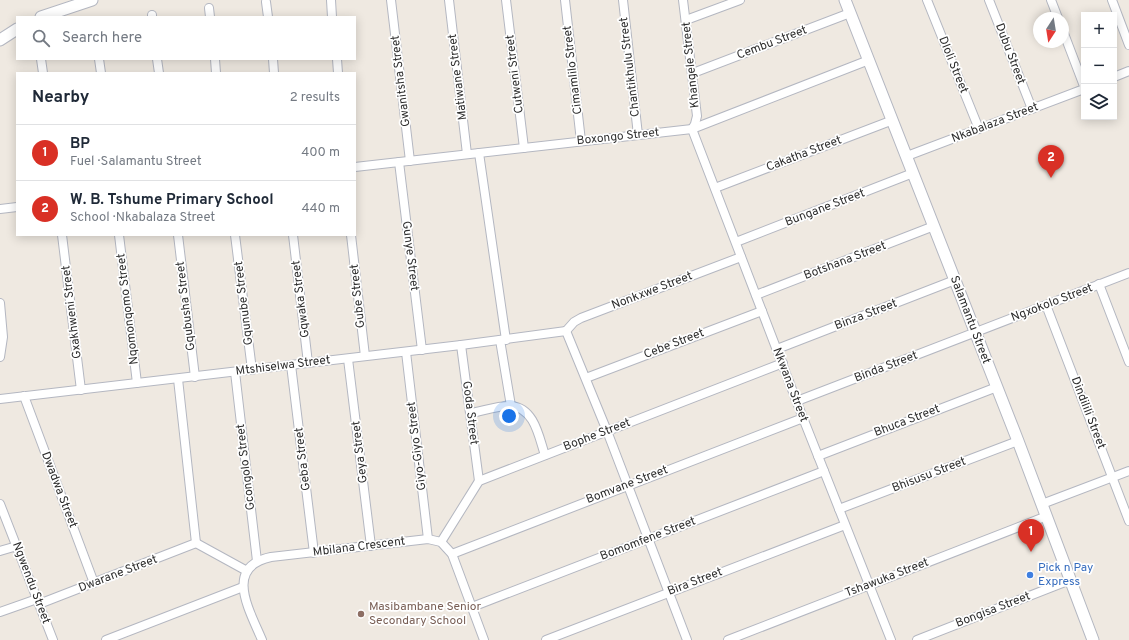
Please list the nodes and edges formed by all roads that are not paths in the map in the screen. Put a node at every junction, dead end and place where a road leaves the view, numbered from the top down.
1 (92, 0) edge
2 (330, 0) edge
3 (391, 0) edge
4 (449, 0) edge
5 (506, 0) edge
6 (565, 0) edge
7 (623, 0) edge
8 (683, 0) edge
9 (740, 0) edge
10 (845, 0) edge
11 (927, 0) edge
12 (989, 0) edge
13 (1051, 0) edge
14 (1112, 0) edge
15 (266, 2) dead end
16 (208, 8) dead end
17 (1056, 12) edge
18 (850, 13) junction
19 (44, 16) edge
20 (210, 16) edge
21 (268, 16) edge
22 (332, 16) edge
23 (686, 20) junction
24 (16, 30) edge
25 (0, 40) edge
26 (1129, 45) edge
27 (1069, 47) edge
28 (41, 60) edge
29 (99, 60) edge
30 (157, 60) edge
31 (215, 60) edge
32 (273, 60) edge
33 (337, 60) edge
34 (869, 60) junction
35 (1129, 71) edge
36 (43, 72) edge
37 (101, 72) edge
38 (159, 72) edge
39 (216, 72) edge
40 (274, 72) edge
41 (338, 72) edge
42 (693, 73) junction
43 (1117, 76) edge
44 (1083, 84) edge
45 (1081, 89) edge
46 (1032, 109) junction
47 (893, 120) junction
48 (692, 129) junction
49 (979, 129) junction
50 (638, 135) junction
51 (582, 141) junction
52 (524, 148) junction
53 (479, 153) junction
54 (467, 154) junction
55 (906, 156) junction
56 (410, 161) junction
57 (399, 162) junction
58 (356, 167) edge
59 (913, 173) junction
60 (715, 188) junction
61 (16, 207) edge
62 (0, 209) edge
63 (934, 226) junction
64 (62, 236) edge
65 (119, 236) edge
66 (178, 236) edge
67 (235, 236) edge
68 (293, 236) edge
69 (351, 236) edge
70 (736, 242) junction
71 (741, 257) junction
72 (1129, 273) edge
73 (955, 280) junction
74 (1099, 284) junction
75 (756, 295) junction
76 (0, 303) edge
77 (1046, 305) junction
78 (762, 311) junction
79 (566, 332) junction
80 (975, 333) junction
81 (503, 340) junction
82 (462, 345) junction
83 (777, 349) junction
84 (422, 350) junction
85 (406, 352) junction
86 (365, 356) junction
87 (0, 357) edge
88 (348, 358) junction
89 (1129, 362) edge
90 (308, 363) junction
91 (782, 364) junction
92 (291, 366) junction
93 (252, 370) junction
94 (235, 372) junction
95 (195, 377) junction
96 (586, 378) junction
97 (178, 379) junction
98 (137, 383) junction
99 (997, 387) junction
100 (81, 390) junction
101 (24, 396) junction
102 (0, 399) edge
103 (797, 401) junction
104 (511, 406) junction
105 (470, 413) junction
106 (803, 418) junction
107 (607, 431) junction
108 (1018, 441) junction
109 (545, 455) junction
110 (818, 456) junction
111 (824, 471) junction
112 (1129, 471) edge
113 (1112, 477) junction
114 (479, 481) junction
115 (626, 485) junction
116 (0, 504) edge
117 (1042, 504) junction
118 (839, 509) junction
119 (1047, 516) junction
120 (1129, 521) edge
121 (845, 525) junction
122 (428, 539) junction
123 (648, 539) junction
124 (441, 542) junction
125 (196, 543) junction
126 (17, 546) junction
127 (371, 546) junction
128 (0, 551) edge
129 (314, 553) junction
130 (452, 554) junction
131 (257, 561) junction
132 (247, 571) junction
133 (1070, 580) junction
134 (94, 583) junction
135 (868, 586) junction
136 (243, 587) junction
137 (669, 592) junction
138 (38, 602) junction
139 (472, 607) junction
140 (0, 612) edge
141 (1091, 639) edge
142 (53, 640) edge
143 (106, 640) edge
144 (262, 640) edge
145 (484, 640) edge
146 (546, 640) edge
147 (687, 640) edge
148 (728, 640) edge
149 (891, 640) edge
150 (917, 640) edge

1 - 19 street
2 - 22 street
3 - 56 street, Gwanitsha Street
4 - 54 street, Matiwane Street
5 - 52 street, Cutweni Street
6 - 51 street, Cimamlilo Street
7 - 50 street, Chantikhulu Street
8 - 23 street, Khangele Street
9 - 23 street
10 - 18 street, Salamantu Street
11 - 49 street, Dloli Street
12 - 46 street, Dubu Street
13 - 17 street
14 - 26 street
15 - 21 street
16 - 20 street
18 - 34 street, Salamantu Street
18 - 42 street, Cembu Street
23 - 42 street, Khangele Street
24 - 25 street
27 - 44 street
28 - 36 street
29 - 37 street
30 - 38 street
31 - 39 street
32 - 40 street
33 - 41 street
34 - 47 street, Salamantu Street
34 - 48 street, Boxongo Street
35 - 43 street
42 - 48 street, Khangele Street
45 - 46 street, Nkabalaza Street
46 - 49 street, Nkabalaza Street
47 - 55 street, Salamantu Street
47 - 60 street, Cakatha Street
48 - 50 street, Boxongo Street
48 - 60 street, Nkwana Street
49 - 55 street, Nkabalaza Street
50 - 51 street, Boxongo Street
51 - 52 street, Boxongo Street
52 - 53 street, Boxongo Street
53 - 54 street, Boxongo Street
53 - 81 street
54 - 56 street, Boxongo Street
55 - 59 street, Salamantu Street
56 - 57 street, Boxongo Street
57 - 58 street, Boxongo Street
57 - 84 street, Gunye Street
59 - 63 street, Salamantu Street
59 - 70 street, Bungane Street
60 - 70 street, Nkwana Street
61 - 62 street
63 - 73 street, Salamantu Street
63 - 75 street, Botshana Street
64 - 100 street, Gxakhweni Street
65 - 98 street, Nqomonqomo Street
66 - 95 street, Gqubusha Street
67 - 93 street, Gqunube Street
68 - 90 street, Gqwaka Street
69 - 86 street, Gube Street
70 - 71 street, Nkwana Street
71 - 75 street, Nkwana Street
71 - 79 street, Nonkxwe Street
72 - 74 street, Ngxokolo Street
73 - 80 street, Salamantu Street
73 - 83 street, Binza Street
74 - 77 street, Ngxokolo Street
74 - 89 street
75 - 78 street, Nkwana Street
76 - 87 street
77 - 80 street, Ngxokolo Street
77 - 113 street, Dindilili Street
78 - 83 street, Nkwana Street
78 - 96 street, Cebe Street
79 - 81 street, Mtshiselwa Street
79 - 96 street
80 - 99 street, Salamantu Street
80 - 103 street, Binda Street
81 - 82 street, Mtshiselwa Street
81 - 104 street
82 - 84 street, Mtshiselwa Street
82 - 105 street, Goda Street
83 - 91 street, Nkwana Street
84 - 85 street, Mtshiselwa Street
85 - 86 street, Mtshiselwa Street
85 - 122 street, Giyo-Giyo Street
86 - 88 street, Mtshiselwa Street
88 - 90 street, Mtshiselwa Street
88 - 127 street, Geya Street
90 - 92 street, Mtshiselwa Street
91 - 103 street, Nkwana Street
91 - 107 street, Bophe Street
92 - 93 street, Mtshiselwa Street
92 - 129 street, Geba Street
93 - 94 street, Mtshiselwa Street
94 - 95 street, Mtshiselwa Street
94 - 131 street, Gcongolo Street
95 - 97 street, Mtshiselwa Street
96 - 107 street
97 - 98 street, Mtshiselwa Street
97 - 125 street
98 - 100 street, Mtshiselwa Street
99 - 108 street, Salamantu Street
99 - 110 street, Bhuca Street
100 - 101 street, Mtshiselwa Street
101 - 102 street, Mtshiselwa Street
101 - 134 street, Dwadwa Street
103 - 106 street, Nkwana Street
104 - 105 street
104 - 109 street
105 - 114 street, Goda Street
106 - 110 street, Nkwana Street
106 - 115 street, Bomvane Street
107 - 109 street, Bophe Street
107 - 115 street
108 - 117 street, Salamantu Street
108 - 118 street, Bhisusu Street
109 - 114 street, Bophe Street
110 - 111 street, Nkwana Street
111 - 118 street, Nkwana Street
111 - 123 street, Bomomfene Street
112 - 113 street
113 - 117 street
113 - 120 street, Dindilili Street
114 - 124 street
115 - 123 street
115 - 130 street, Bomvane Street
116 - 126 street, Ngwendu Street
117 - 119 street, Salamantu Street
118 - 121 street, Nkwana Street
119 - 133 street, Salamantu Street
119 - 135 street, Tshawuka Street
121 - 135 street, Nkwana Street
121 - 137 street, Bira Street
122 - 124 street, Mbilana Crescent
122 - 127 street, Mbilana Crescent
123 - 137 street
123 - 139 street, Bomomfene Street
124 - 130 street
125 - 132 street
125 - 134 street, Dwarane Street
126 - 128 street
126 - 138 street, Ngwendu Street
127 - 129 street, Mbilana Crescent
129 - 131 street, Mbilana Crescent
130 - 139 street
131 - 132 street
132 - 136 street
133 - 141 street, Salamantu Street
133 - 150 street, Bongisa Street
134 - 138 street, Dwarane Street
135 - 148 street, Tshawuka Street
135 - 149 street, Nkwana Street
136 - 143 street
136 - 144 street
137 - 146 street, Bira Street
137 - 147 street
138 - 140 street, Dwarane Street
138 - 142 street, Ngwendu Street
139 - 145 street

